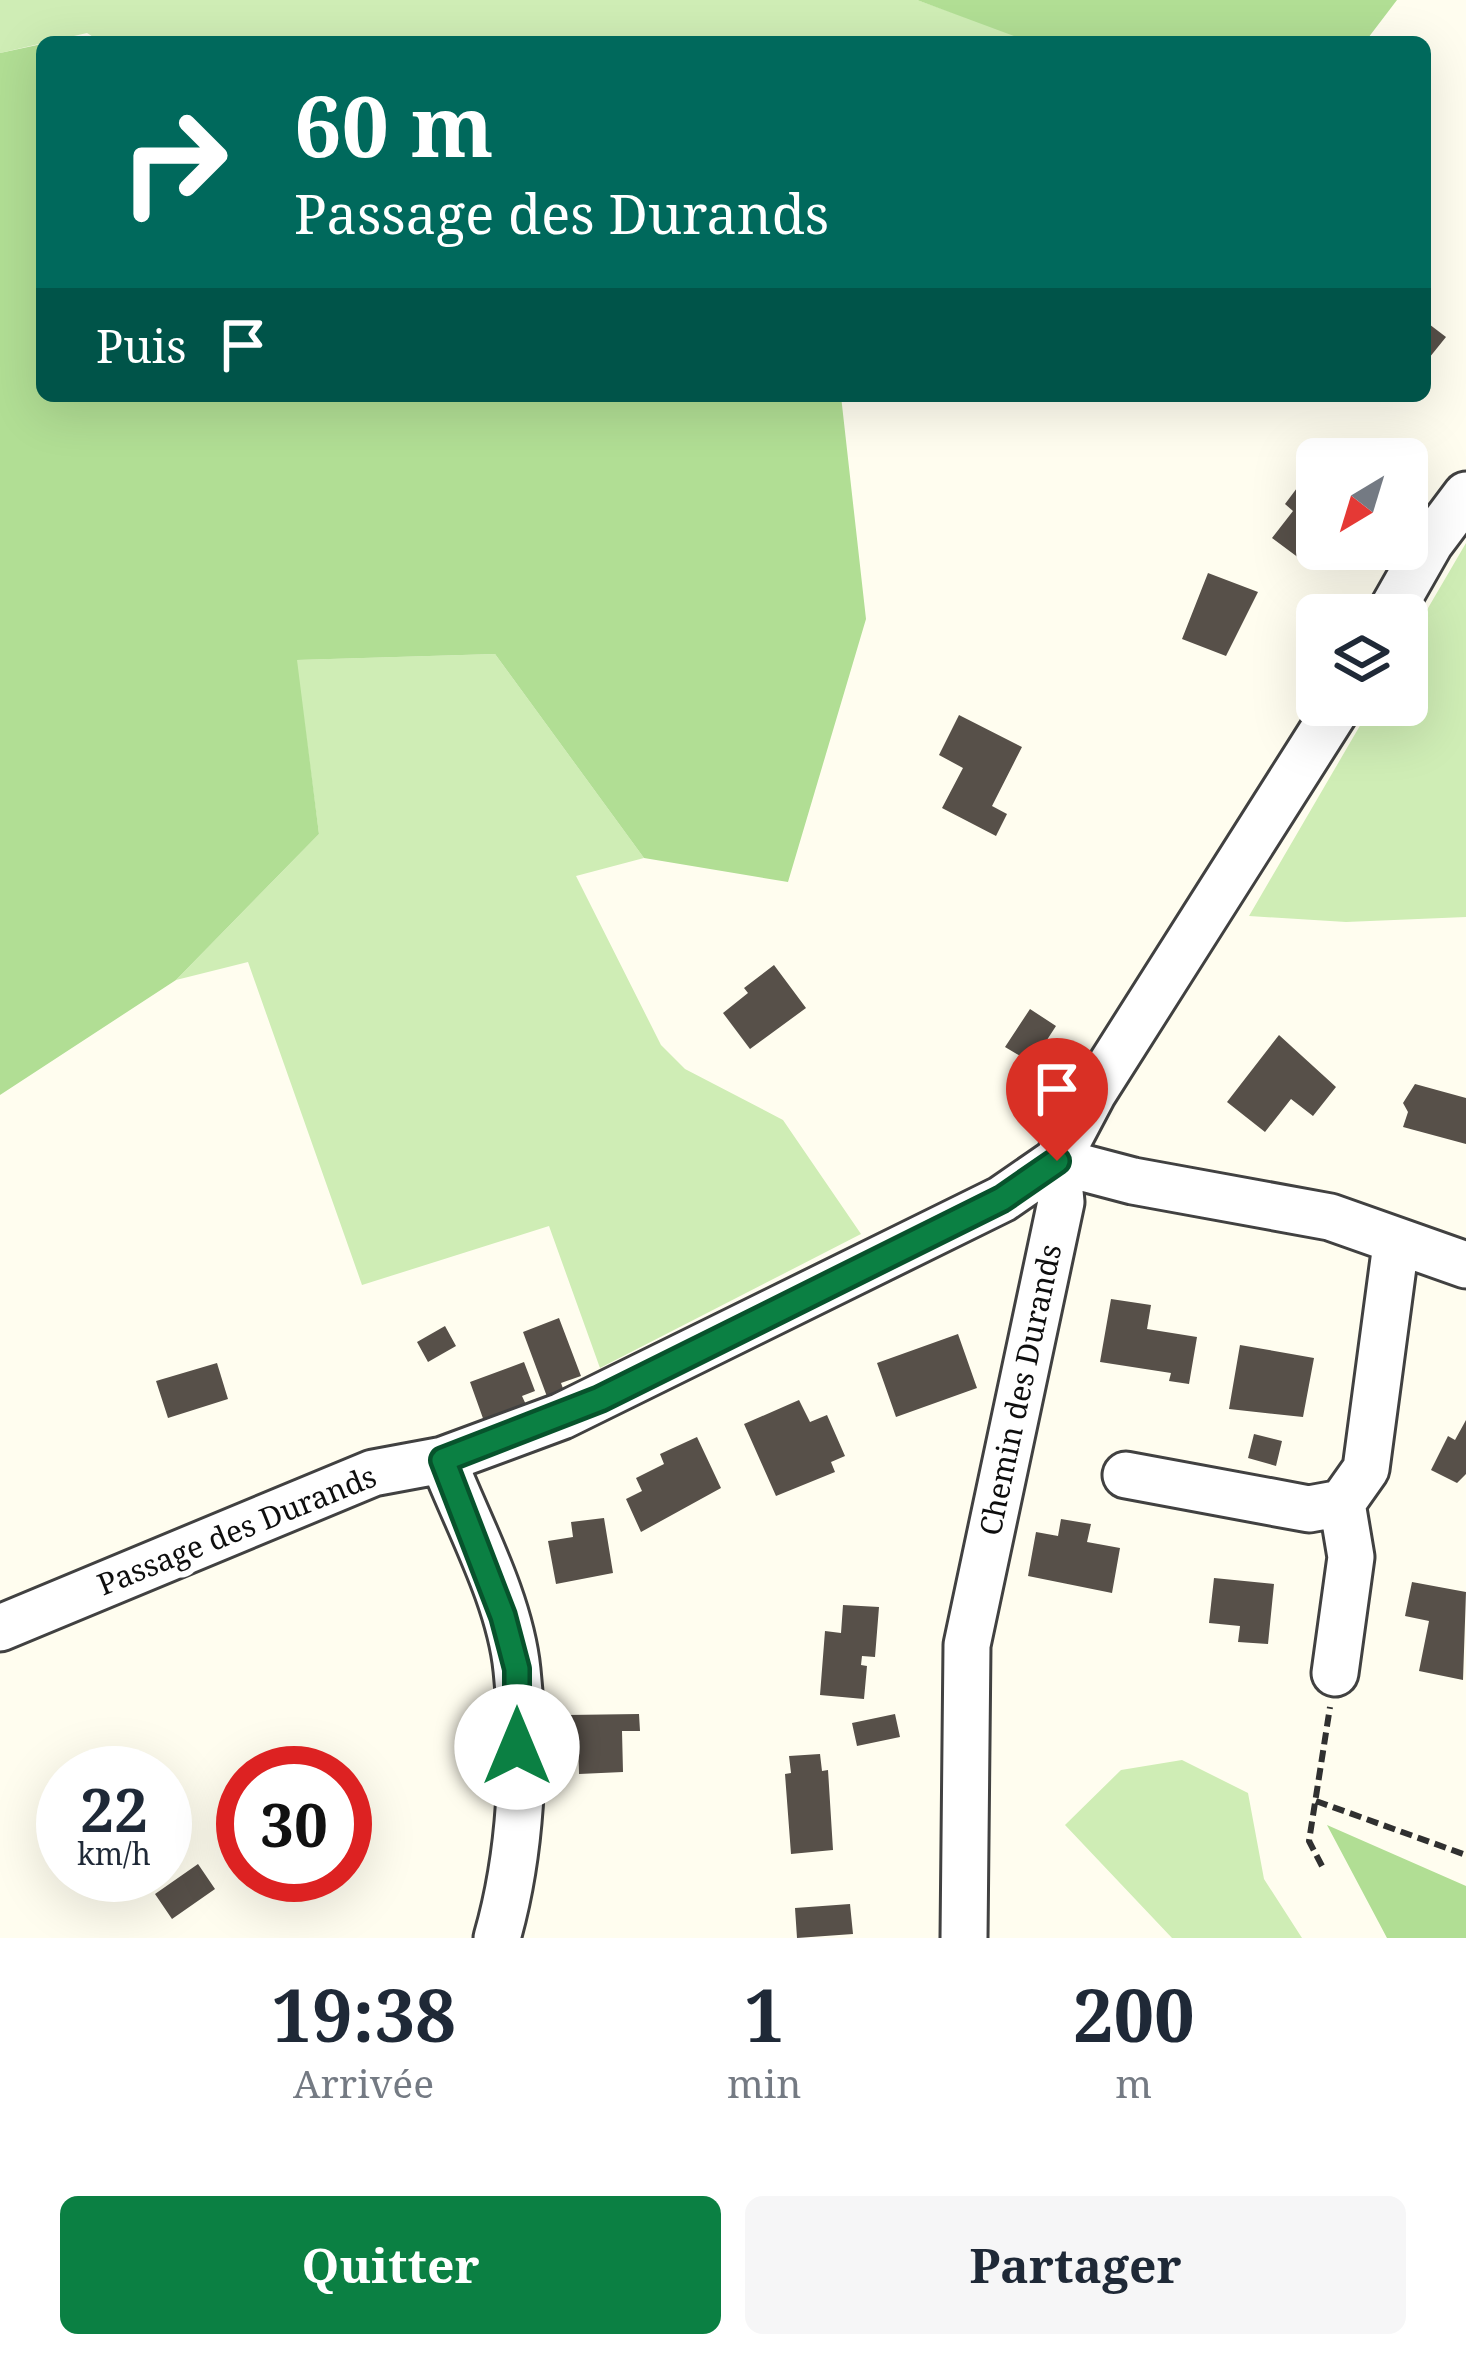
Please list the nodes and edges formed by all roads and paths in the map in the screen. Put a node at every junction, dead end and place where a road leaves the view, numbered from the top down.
1 (1466, 495) edge
2 (1401, 594) edge
3 (1326, 726) edge
4 (1057, 1161) junction
5 (1396, 1244) junction
6 (1466, 1265) edge
7 (443, 1460) junction
8 (1126, 1474) dead end
9 (1342, 1503) junction
10 (1, 1625) edge
11 (1335, 1673) joint
12 (1316, 1801) junction
13 (1466, 1855) edge
14 (1322, 1866) dead end
15 (497, 1938) edge
16 (964, 1938) edge

1 - 2 street
3 - 4 street, Chemin des Durands
4 - 5 street
4 - 7 street, Passage des Durands
4 - 16 street, Chemin des Durands
5 - 6 street
5 - 9 street
7 - 10 street, Passage des Durands
7 - 15 street
8 - 9 street
9 - 11 street
11 - 12 path
12 - 13 path
12 - 14 path

